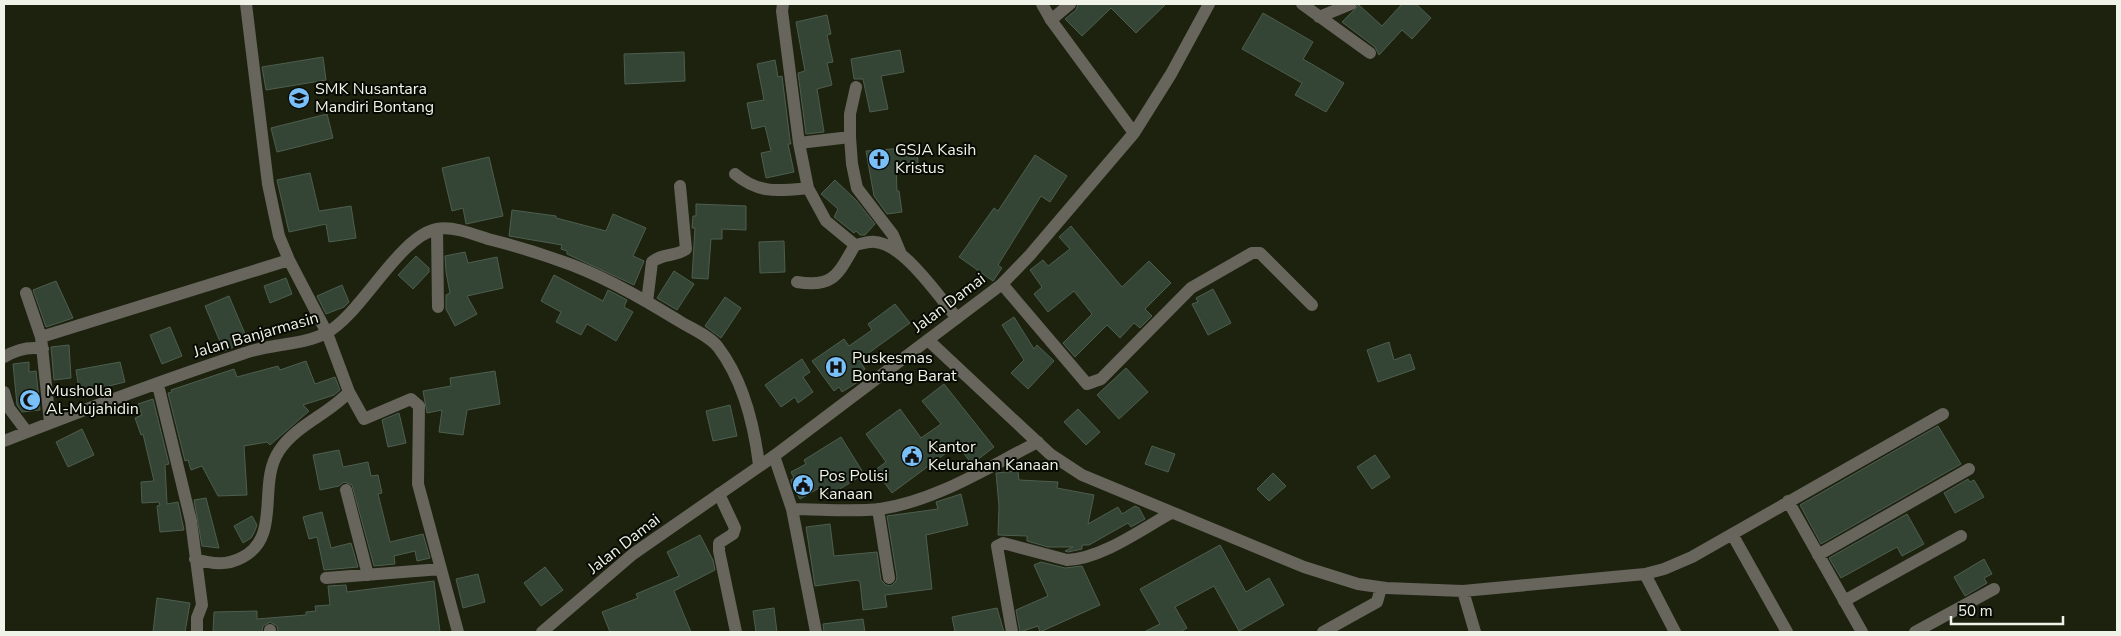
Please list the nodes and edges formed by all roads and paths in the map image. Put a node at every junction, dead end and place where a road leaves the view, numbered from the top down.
1 (784, 4) edge
2 (1042, 4) edge
3 (1070, 4) edge
4 (1209, 4) edge
5 (1302, 4) edge
6 (1351, 4) edge
7 (246, 7) edge
8 (1319, 17) junction
9 (1051, 20) junction
10 (1370, 53) dead end
11 (856, 87) dead end
12 (1134, 133) junction
13 (850, 137) junction
14 (799, 143) junction
15 (735, 174) dead end
16 (680, 186) dead end
17 (808, 188) junction
18 (437, 229) junction
19 (855, 245) junction
20 (902, 254) junction
21 (288, 260) junction
22 (797, 282) dead end
23 (1002, 284) junction
24 (26, 293) dead end
25 (648, 302) junction
26 (1312, 305) dead end
27 (438, 307) dead end
28 (952, 322) junction
29 (327, 332) junction
30 (932, 338) junction
31 (42, 343) junction
32 (4, 357) edge
33 (158, 384) junction
34 (4, 392) edge
35 (350, 394) junction
36 (1943, 414) dead end
37 (50, 423) junction
38 (27, 432) junction
39 (4, 441) edge
40 (1038, 442) junction
41 (774, 456) junction
42 (759, 465) junction
43 (1969, 469) dead end
44 (346, 490) dead end
45 (719, 494) junction
46 (1788, 501) junction
47 (792, 509) junction
48 (878, 509) junction
49 (1172, 513) junction
50 (1732, 534) junction
51 (1962, 536) dead end
52 (1818, 555) junction
53 (196, 562) junction
54 (441, 569) junction
55 (1645, 574) junction
56 (368, 575) junction
57 (326, 578) dead end
58 (889, 578) dead end
59 (1381, 588) junction
60 (1994, 589) dead end
61 (1463, 591) junction
62 (1844, 601) junction
63 (197, 632) edge
64 (458, 632) edge
65 (542, 632) edge
66 (736, 632) edge
67 (816, 632) edge
68 (1012, 632) edge
69 (1323, 632) edge
70 (1475, 632) edge
71 (1675, 632) edge
72 (1787, 632) edge
73 (1862, 632) edge
74 (1915, 632) edge

1 - 14 street
2 - 9 street
3 - 9 street
4 - 12 street, Jalan Damai
5 - 8 street
6 - 8 street
7 - 21 street
8 - 10 street
9 - 12 street
11 - 13 street
12 - 23 street, Jalan Damai
13 - 14 street
13 - 20 street
14 - 17 street
15 - 17 street
16 - 25 street
17 - 19 street
18 - 25 street
18 - 27 street
18 - 29 street, Jalan Banjarmasin
19 - 20 street
19 - 22 street
20 - 28 street
21 - 29 street
21 - 31 street
23 - 26 street
23 - 28 street, Jalan Damai
24 - 31 street
25 - 42 street
28 - 30 street, Jalan Damai
29 - 33 street, Jalan Banjarmasin
29 - 35 street
30 - 40 street
30 - 41 street, Jalan Damai
31 - 32 street
31 - 37 street
33 - 37 street, Jalan Banjarmasin
33 - 53 street
34 - 38 street
35 - 53 street
35 - 54 street
36 - 46 street
37 - 38 street, Jalan Banjarmasin
38 - 39 street, Jalan Banjarmasin
40 - 48 street
40 - 49 street
41 - 42 street, Jalan Damai
41 - 47 street
42 - 45 street, Jalan Damai
43 - 52 street
44 - 56 street
45 - 65 street, Jalan Damai
45 - 66 street
46 - 50 street
46 - 52 street
47 - 48 street
47 - 67 street
48 - 58 street
49 - 59 street
49 - 68 street
50 - 55 street
50 - 72 street
51 - 62 street
52 - 62 street
53 - 63 street
54 - 56 street
54 - 64 street
55 - 61 street
55 - 71 street
56 - 57 street
59 - 61 street
59 - 69 street
60 - 74 street
61 - 70 street
62 - 73 street

